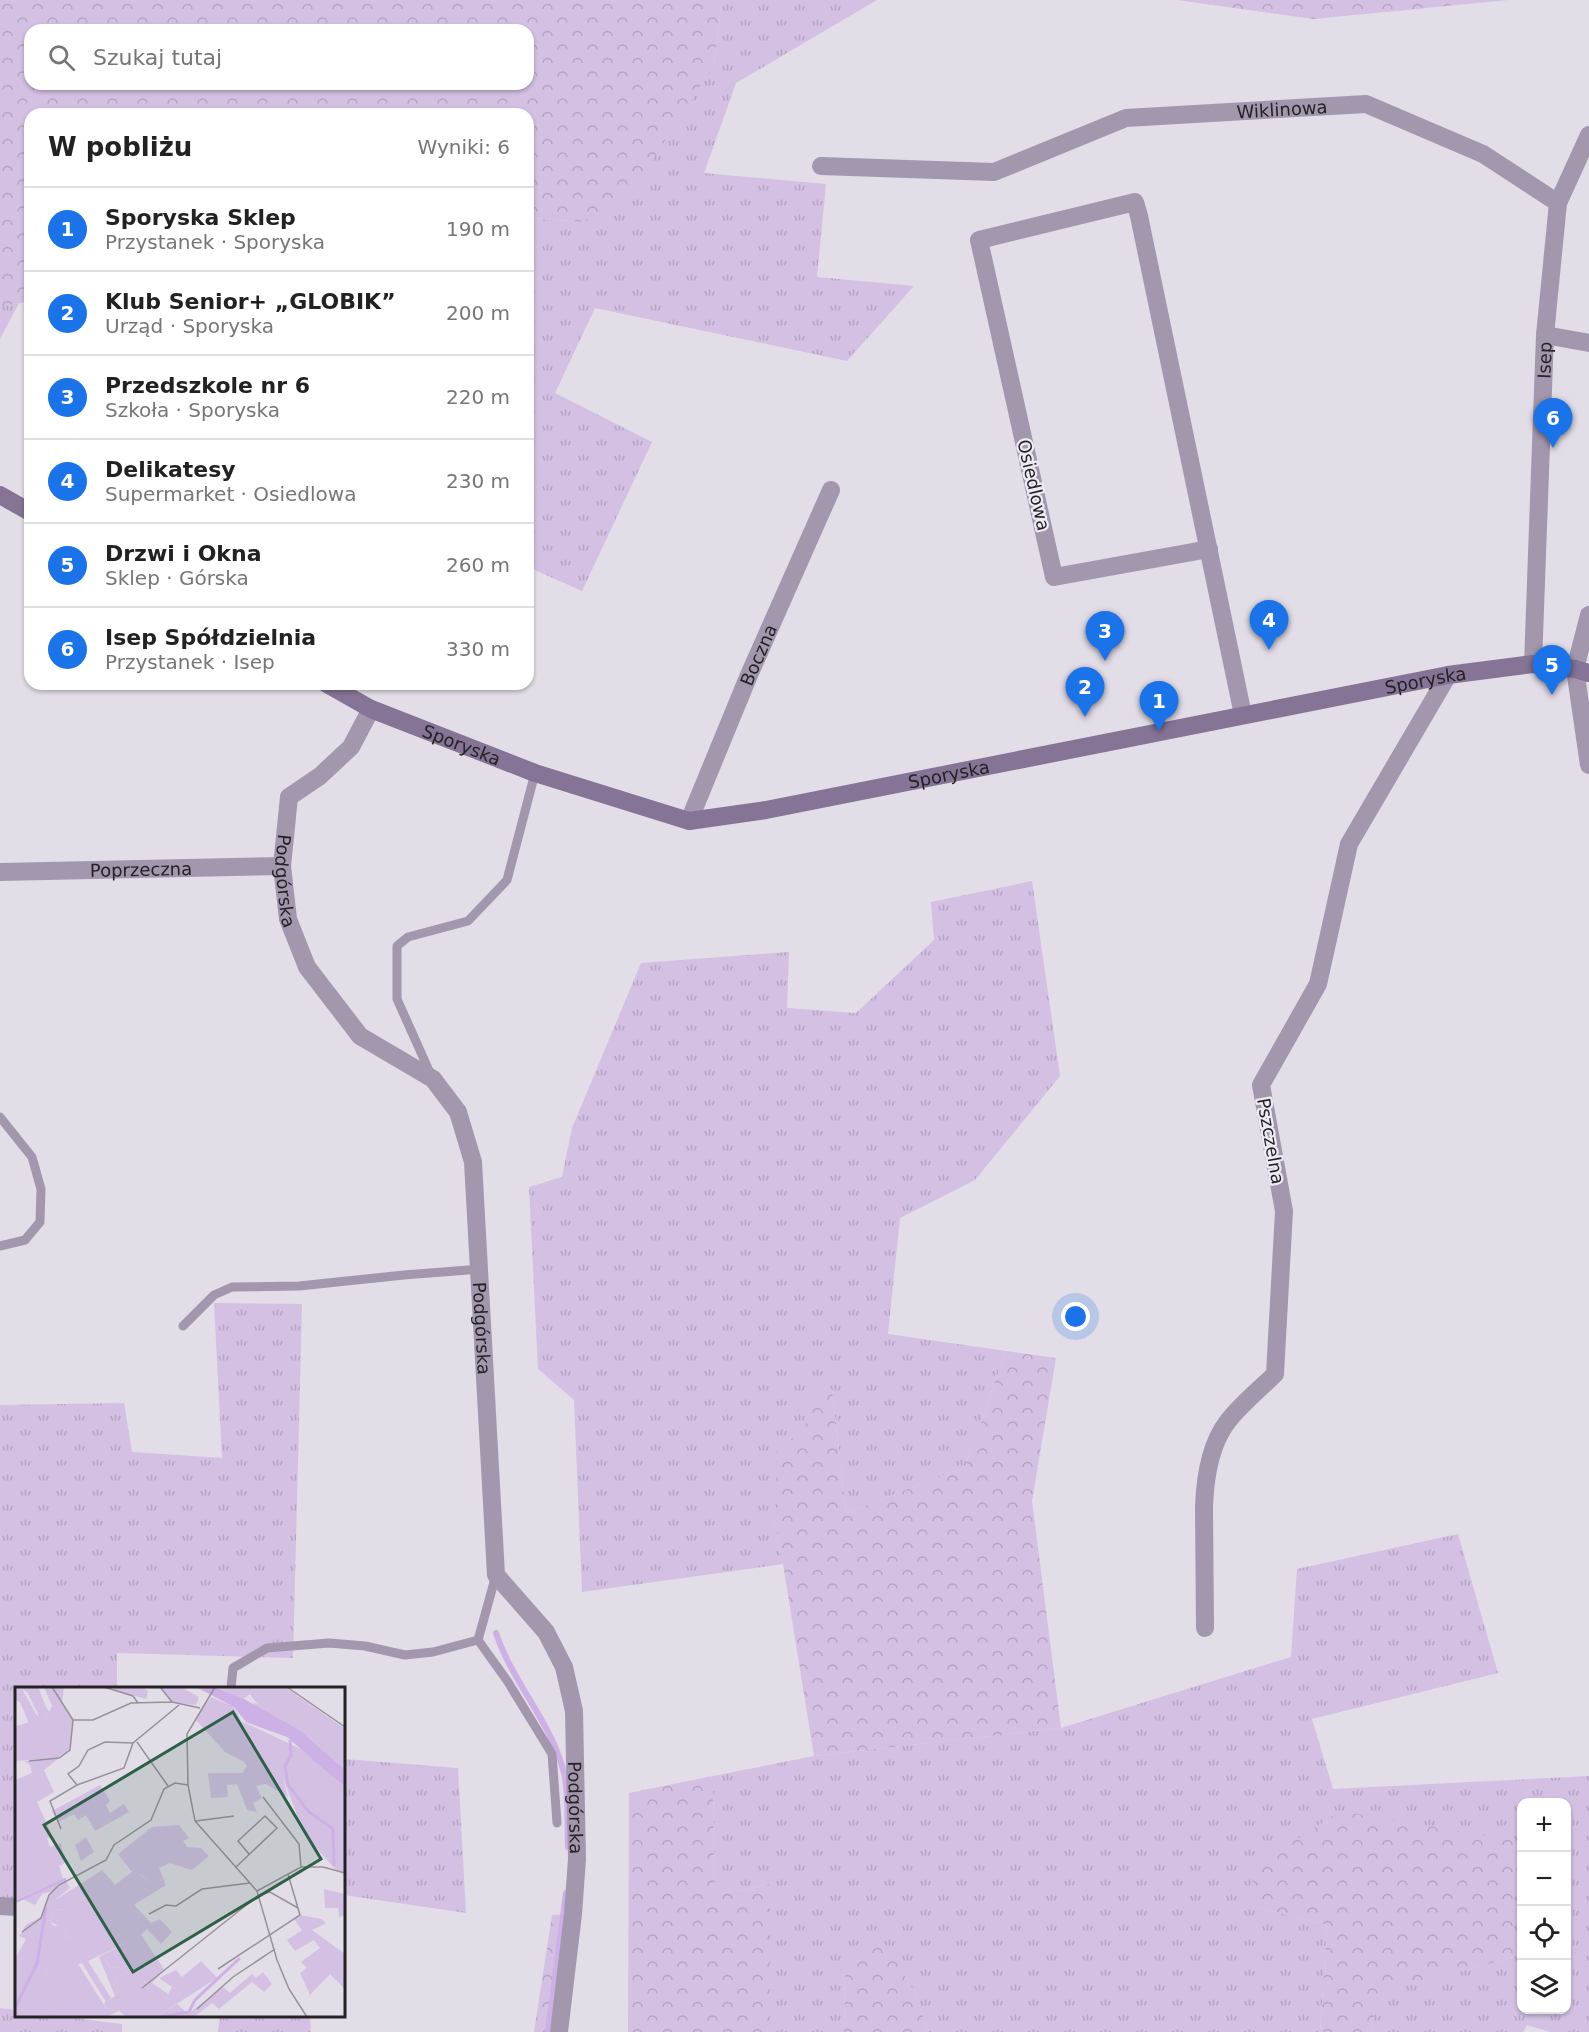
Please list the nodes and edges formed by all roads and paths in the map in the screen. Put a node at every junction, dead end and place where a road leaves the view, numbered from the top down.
1 (1589, 135) edge
2 (821, 166) dead end
3 (1558, 203) junction
4 (1545, 335) junction
5 (1589, 343) edge
6 (831, 490) dead end
7 (0, 495) edge
8 (24, 509) edge
9 (1209, 549) junction
10 (1589, 615) edge
11 (1533, 664) junction
12 (1582, 671) edge
13 (1448, 675) junction
14 (338, 690) edge
15 (371, 709) junction
16 (1243, 715) junction
17 (1589, 765) edge
18 (535, 773) junction
19 (689, 821) junction
20 (282, 866) junction
21 (0, 872) edge
22 (433, 1079) junction
23 (0, 1118) edge
24 (0, 1246) edge
25 (481, 1269) junction
26 (183, 1326) dead end
27 (496, 1575) junction
28 (1205, 1628) dead end
29 (478, 1640) junction
30 (231, 1687) edge
31 (557, 1823) dead end
32 (0, 1906) edge
33 (15, 1907) edge
34 (559, 2032) edge

1 - 3 street, Isep
2 - 3 street, Wiklinowa
3 - 4 street, Isep
4 - 5 street
4 - 11 street, Isep
6 - 19 street, Boczna
7 - 8 street
9 - 9 street, Osiedlowa
9 - 16 street
10 - 12 street
11 - 12 street, Sporyska
11 - 13 street, Sporyska
12 - 17 street
13 - 16 street, Sporyska
13 - 28 street, Pszczelna
14 - 15 street, Sporyska
15 - 18 street, Sporyska
15 - 20 street, Podgórska
16 - 19 street, Sporyska
18 - 19 street, Sporyska
18 - 22 lane
20 - 21 street, Poprzeczna
20 - 22 street, Podgórska
22 - 25 street, Podgórska
23 - 24 lane
25 - 26 lane
25 - 27 street, Podgórska
27 - 29 lane
27 - 34 street, Podgórska
29 - 30 lane
29 - 31 lane
32 - 33 street

